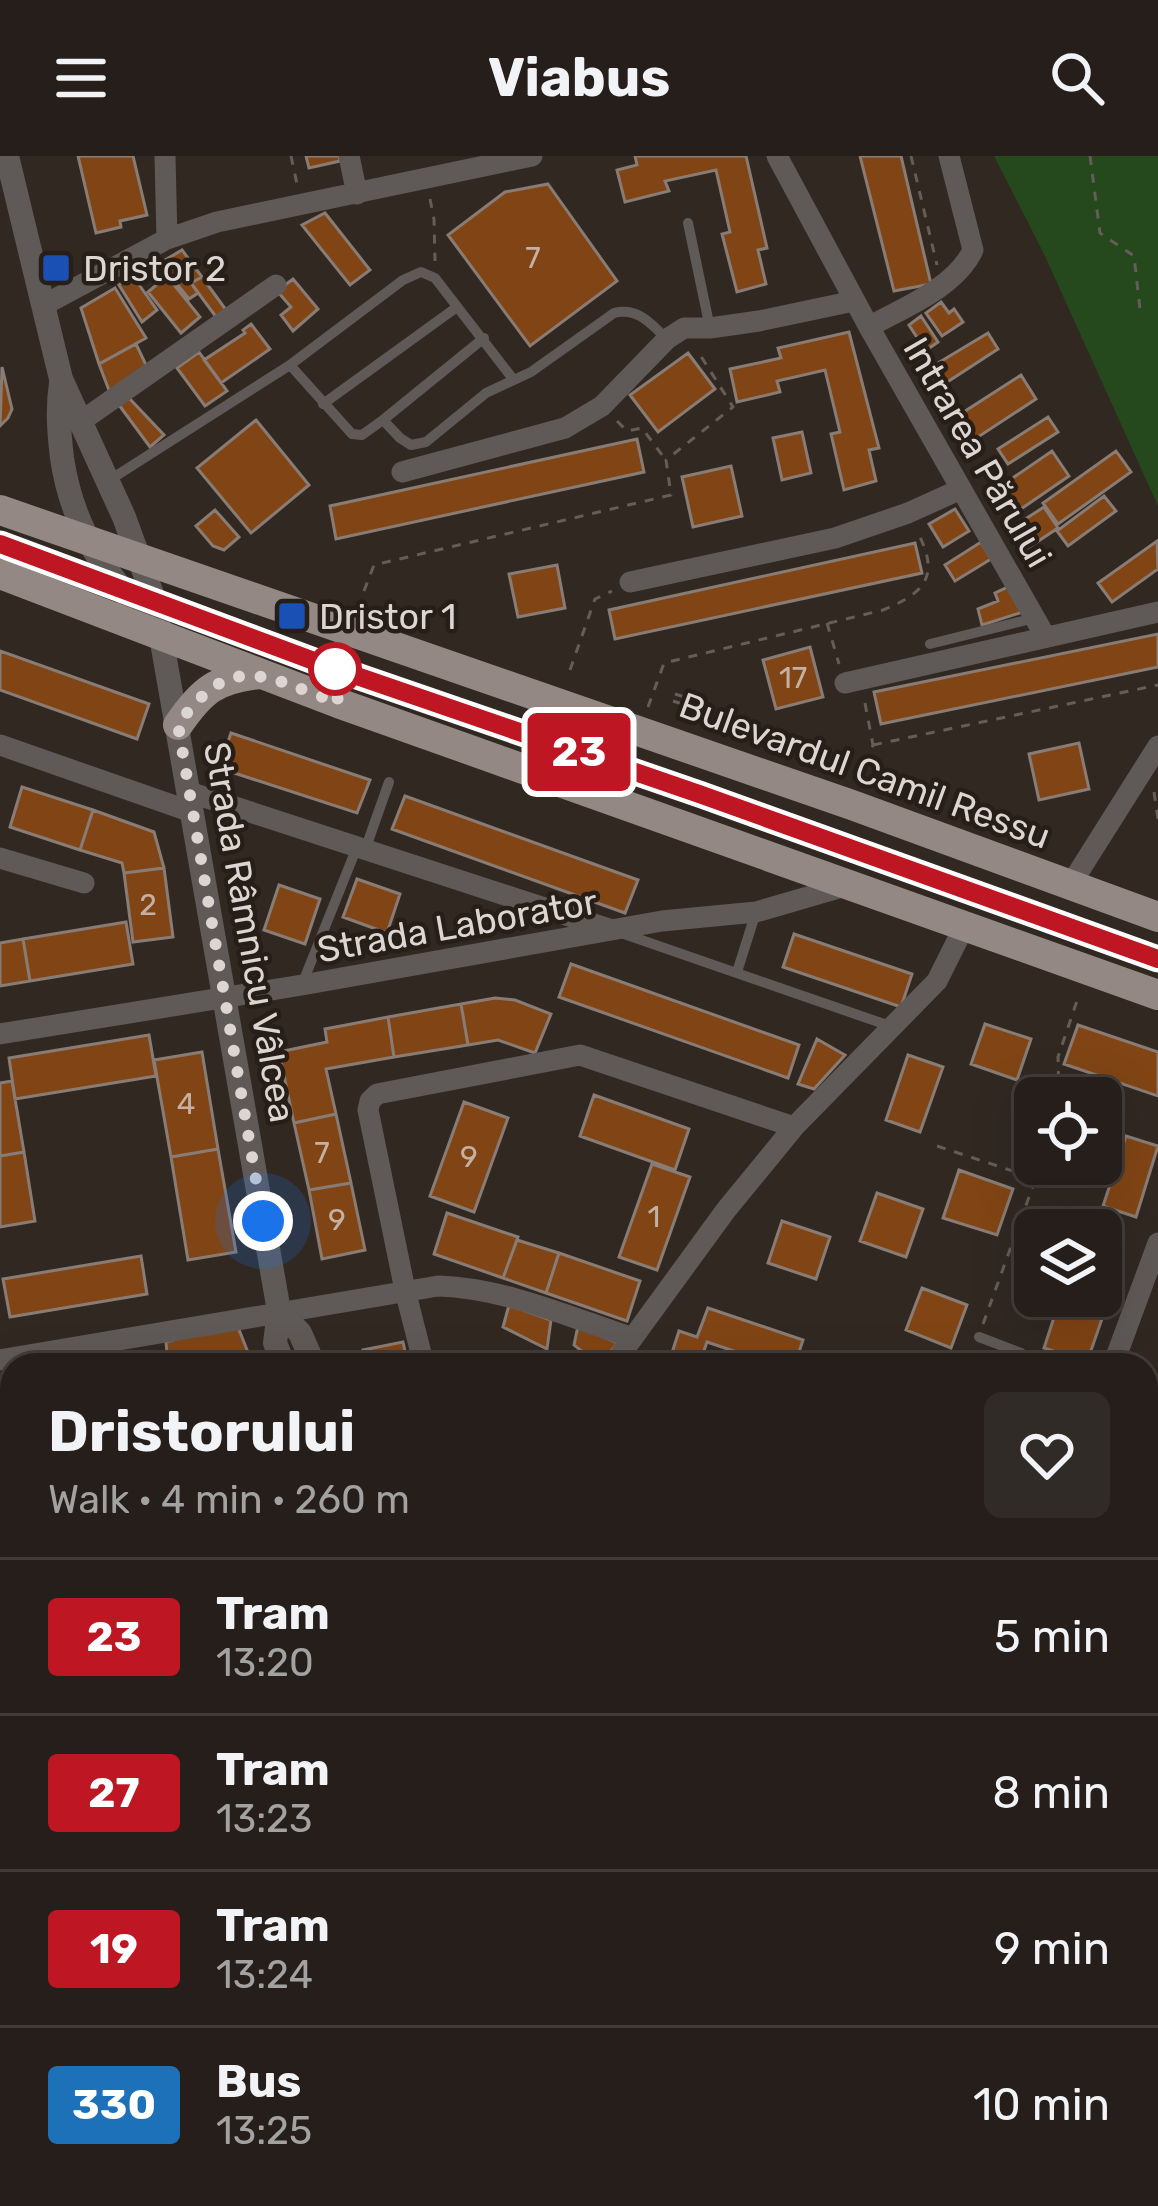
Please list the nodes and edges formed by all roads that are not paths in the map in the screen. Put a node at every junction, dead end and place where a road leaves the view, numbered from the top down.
1 (7, 156) edge
2 (165, 156) edge
3 (349, 156) edge
4 (532, 156) edge
5 (777, 156) edge
6 (949, 156) edge
7 (465, 163) edge
8 (357, 194) junction
9 (11, 216) edge
10 (688, 223) dead end
11 (167, 239) junction
12 (276, 285) dead end
13 (854, 301) junction
14 (44, 305) junction
15 (457, 307) junction
16 (869, 327) junction
17 (710, 328) junction
18 (675, 333) junction
19 (484, 338) junction
20 (290, 365) junction
21 (62, 379) junction
22 (513, 379) junction
23 (323, 404) junction
24 (382, 420) junction
25 (80, 422) junction
26 (402, 472) dead end
27 (108, 481) junction
28 (961, 489) junction
29 (0, 509) edge
30 (86, 540) junction
31 (140, 560) junction
32 (0, 574) edge
33 (630, 582) dead end
34 (1158, 612) edge
35 (1040, 627) junction
36 (163, 637) junction
37 (930, 644) dead end
38 (259, 674) junction
39 (852, 681) road end
40 (178, 725) junction
41 (4, 746) edge
42 (1158, 746) edge
43 (0, 770) edge
44 (389, 782) dead end
45 (1147, 786) edge
46 (191, 802) junction
47 (361, 849) junction
48 (0, 858) edge
49 (84, 883) dead end
50 (851, 884) junction
51 (1071, 884) junction
52 (755, 912) junction
53 (1158, 917) edge
54 (965, 925) junction
55 (616, 931) junction
56 (736, 972) junction
57 (302, 985) junction
58 (1158, 995) edge
59 (225, 998) junction
60 (893, 1027) junction
61 (0, 1034) edge
62 (794, 1127) junction
63 (1158, 1243) edge
64 (1152, 1276) edge
65 (404, 1290) junction
66 (279, 1311) junction
67 (979, 1337) road end
68 (633, 1338) junction
69 (40, 1353) edge
70 (279, 1353) edge
71 (309, 1353) edge
72 (421, 1353) edge
73 (622, 1353) edge
74 (1019, 1353) edge
75 (1119, 1353) edge

1 - 9 street
2 - 11 street
3 - 8 street
4 - 7 street
5 - 13 street, Intrarea Părului
6 - 16 street
7 - 8 street
8 - 11 street
9 - 14 street
10 - 17 lane
11 - 14 street
12 - 25 street
13 - 16 street, Intrarea Părului
13 - 17 street
14 - 21 street
15 - 19 lane
15 - 20 lane
15 - 23 lane
16 - 28 street, Intrarea Părului
17 - 18 street
18 - 22 lane
18 - 26 street
19 - 22 lane
19 - 24 lane
20 - 23 lane
20 - 27 lane
21 - 25 street, Strada Râmnicu Vâlcea
21 - 30 street
22 - 24 lane
23 - 24 lane
25 - 27 street, Strada Râmnicu Vâlcea
27 - 31 street, Strada Râmnicu Vâlcea
28 - 33 street
28 - 35 street, Intrarea Părului
29 - 30 main road, Bulevardul Camil Ressu
30 - 31 main road, Bulevardul Camil Ressu
30 - 36 street
31 - 36 street, Strada Râmnicu Vâlcea
31 - 51 main road, Bulevardul Camil Ressu
32 - 36 main road
34 - 35 street
35 - 37 lane
35 - 39 street
36 - 38 main road
36 - 40 street, Strada Râmnicu Vâlcea
38 - 40 main road
38 - 50 main road
40 - 46 street, Strada Râmnicu Vâlcea
41 - 43 street
41 - 46 street
42 - 45 street
44 - 47 lane
45 - 51 street
46 - 47 street
46 - 59 street, Strada Râmnicu Vâlcea
47 - 55 street
47 - 57 lane
48 - 49 street
50 - 52 street, Strada Laborator
50 - 54 main road
51 - 53 main road, Bulevardul Camil Ressu
52 - 55 street, Strada Laborator
52 - 56 lane
54 - 58 main road
54 - 60 street
55 - 56 lane
55 - 57 street, Strada Laborator
56 - 60 lane
57 - 59 street, Strada Laborator
59 - 61 street, Strada Laborator
59 - 66 street, Strada Râmnicu Vâlcea
60 - 62 street
62 - 65 street
62 - 68 street
63 - 64 street
64 - 75 street
65 - 66 street
65 - 68 street
65 - 72 street
66 - 69 street
66 - 70 street, Strada Râmnicu Vâlcea
66 - 71 street, Strada Râmnicu Vâlcea
67 - 74 lane
68 - 73 street

